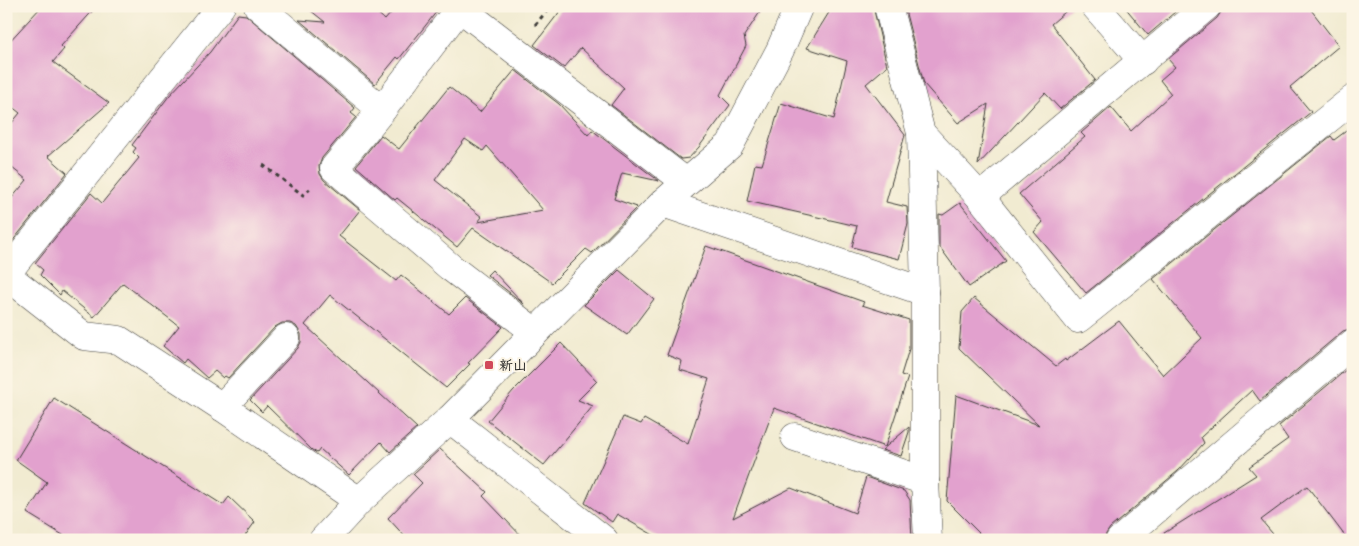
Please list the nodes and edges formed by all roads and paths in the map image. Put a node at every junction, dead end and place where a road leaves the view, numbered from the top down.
1 (221, 6) edge
2 (258, 6) edge
3 (798, 6) edge
4 (888, 6) edge
5 (1095, 6) edge
6 (1206, 6) edge
7 (460, 7) edge
8 (1143, 61) junction
9 (1353, 99) edge
10 (382, 110) junction
11 (921, 133) junction
12 (263, 165) dead end
13 (334, 168) junction
14 (686, 182) junction
15 (980, 197) junction
16 (663, 203) junction
17 (9, 283) edge
18 (925, 292) junction
19 (535, 332) junction
20 (286, 338) dead end
21 (1353, 343) edge
22 (222, 407) junction
23 (450, 419) junction
24 (795, 436) dead end
25 (925, 481) junction
26 (359, 501) junction
27 (323, 540) edge
28 (604, 540) edge
29 (928, 540) edge
30 (1120, 540) edge

1 - 17 street
2 - 10 street
3 - 14 street
4 - 11 street
5 - 8 street
6 - 8 street
7 - 10 street
7 - 14 street
8 - 15 street
9 - 15 street
10 - 13 street
11 - 15 street
11 - 18 street
12 - 13 path
13 - 19 street
14 - 16 street
16 - 18 street
16 - 19 street
17 - 22 street
18 - 25 street
19 - 23 street
20 - 22 street
21 - 30 street
22 - 26 street
23 - 26 street
23 - 28 street
24 - 25 street
25 - 29 street
26 - 27 street

